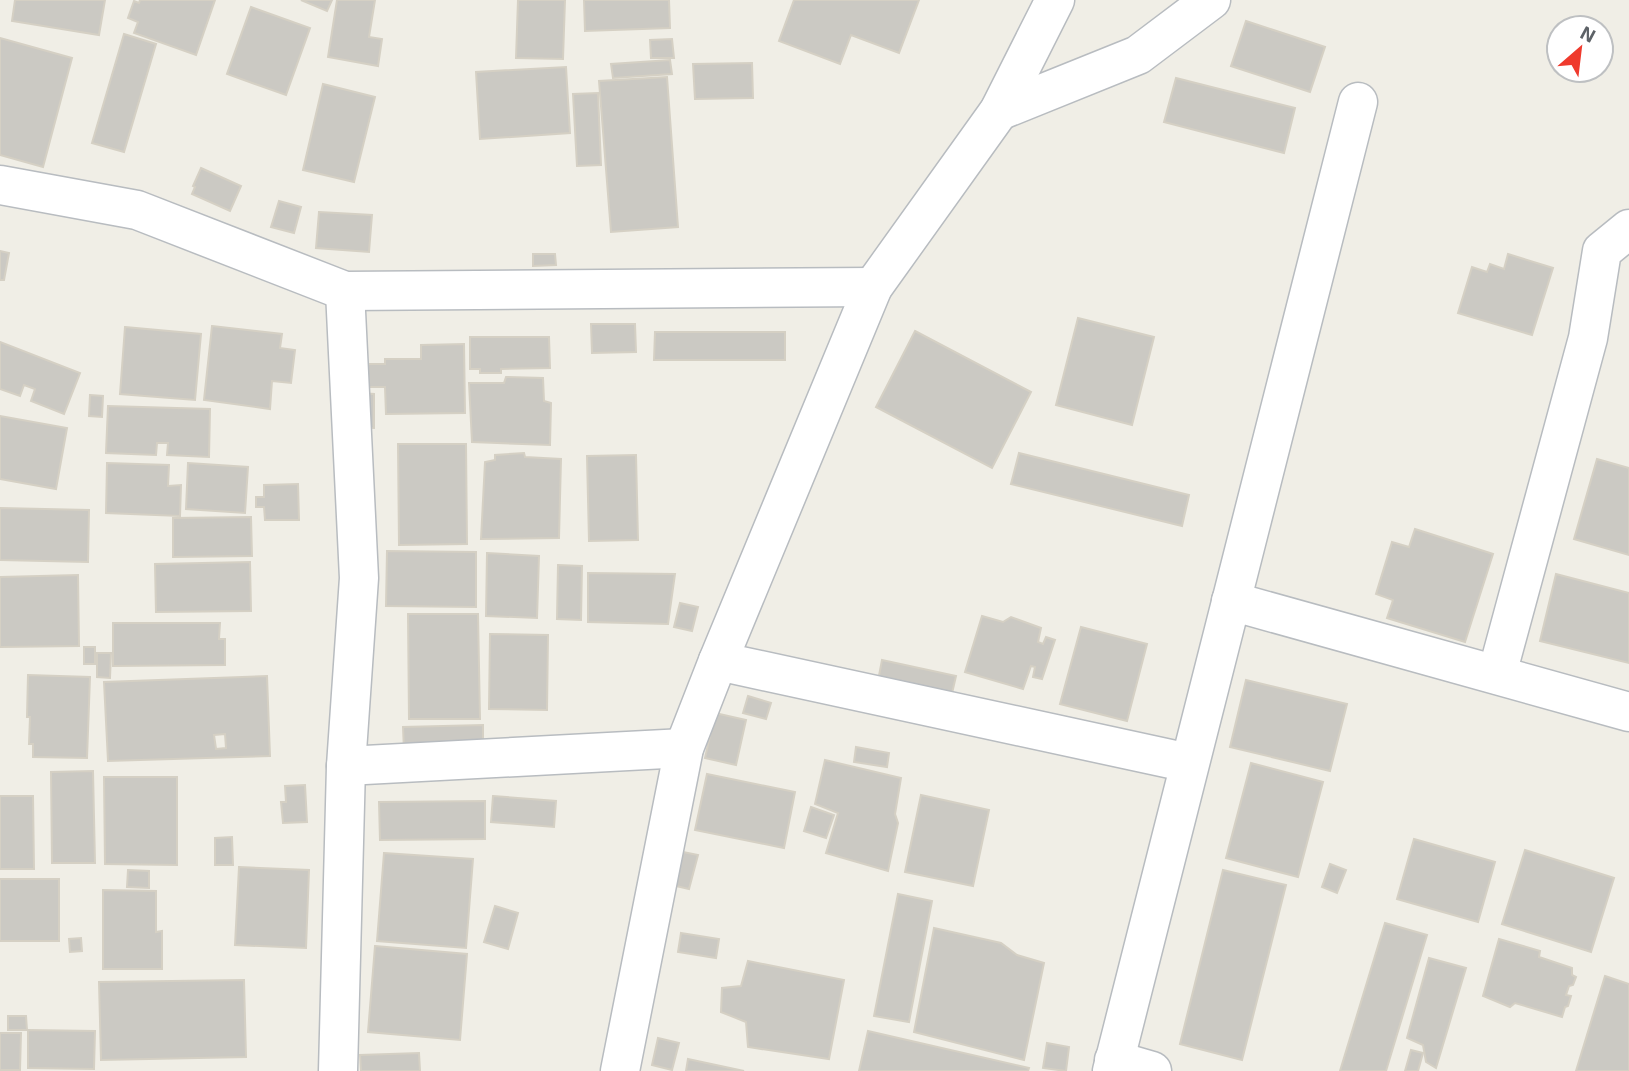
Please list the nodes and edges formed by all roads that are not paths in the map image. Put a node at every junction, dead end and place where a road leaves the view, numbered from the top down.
1 (1055, 0) edge
2 (1211, 0) edge
3 (1358, 102) dead end
4 (999, 111) junction
5 (0, 185) edge
6 (1629, 229) edge
7 (873, 287) junction
8 (345, 291) junction
9 (1231, 601) junction
10 (718, 661) junction
11 (1497, 674) junction
12 (1629, 712) edge
13 (684, 748) junction
14 (1189, 764) junction
15 (346, 766) junction
16 (1113, 1066) edge
17 (338, 1071) edge
18 (620, 1071) edge
19 (1152, 1071) edge

1 - 4 street
2 - 4 street
3 - 9 street
4 - 7 street
5 - 8 street
6 - 11 street
7 - 8 street
7 - 10 street
8 - 15 street
9 - 11 street
9 - 14 street
10 - 13 street
10 - 14 street
11 - 12 street
13 - 15 street
13 - 18 street
14 - 16 street
15 - 17 street
16 - 19 street

